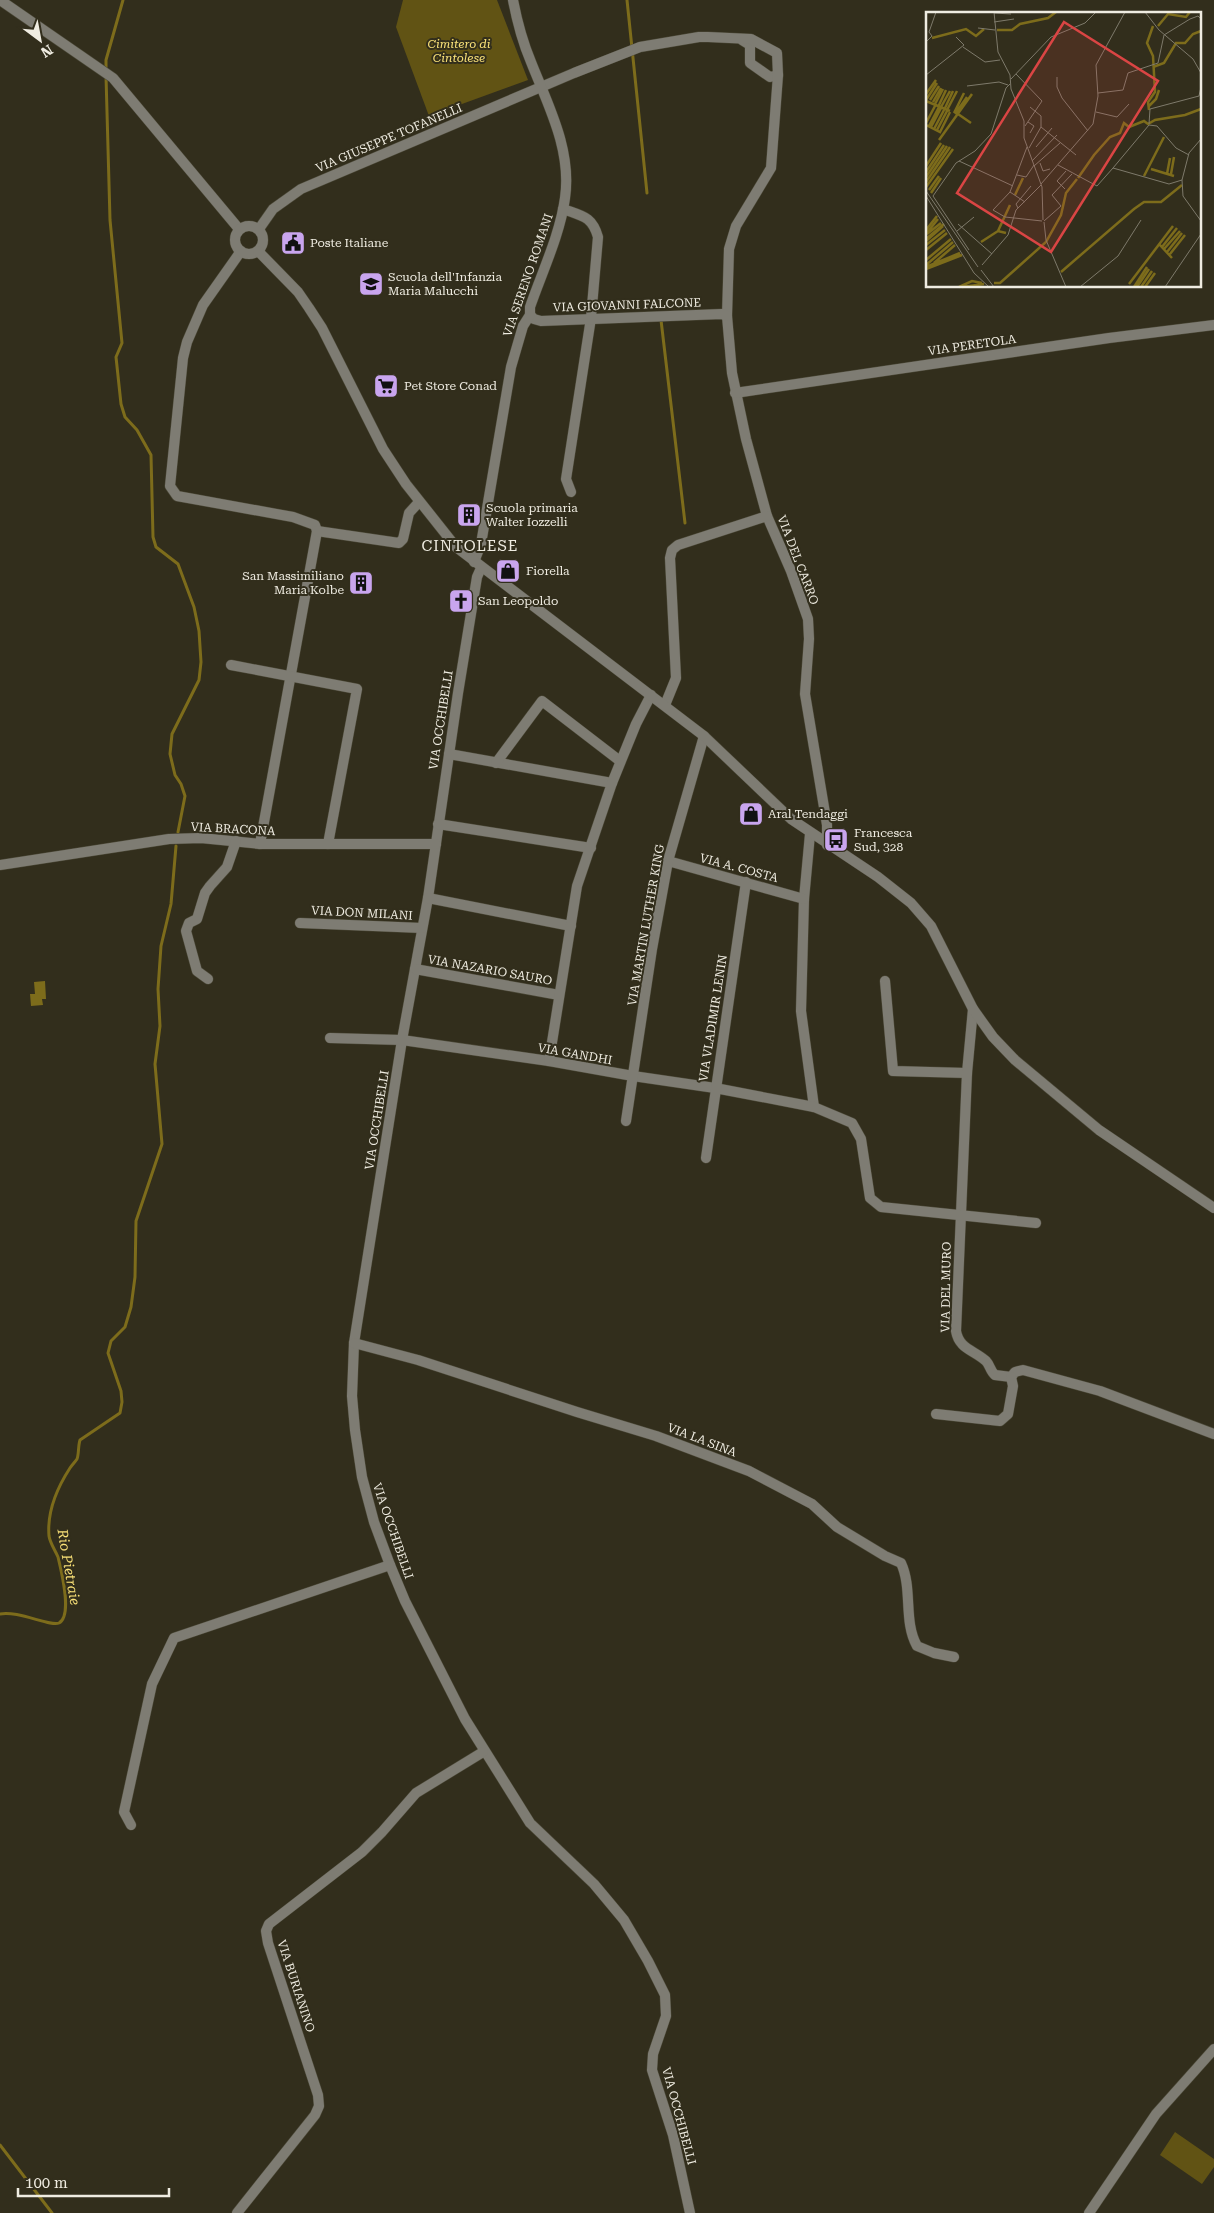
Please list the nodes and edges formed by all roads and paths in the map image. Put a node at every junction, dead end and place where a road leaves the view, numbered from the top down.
1 (0, 0) edge
2 (513, 0) edge
3 (739, 39) junction
4 (778, 74) junction
5 (541, 88) junction
6 (563, 209) junction
7 (259, 229) junction
8 (239, 230) junction
9 (240, 251) junction
10 (258, 251) junction
11 (530, 315) junction
12 (727, 316) junction
13 (592, 318) junction
14 (1214, 325) edge
15 (735, 393) junction
16 (571, 492) dead end
17 (419, 502) junction
18 (767, 516) junction
19 (317, 531) junction
20 (477, 565) junction
21 (231, 665) dead end
22 (290, 676) junction
23 (651, 695) junction
24 (665, 705) junction
25 (704, 736) junction
26 (449, 754) junction
27 (620, 761) junction
28 (496, 763) junction
29 (612, 783) junction
30 (438, 824) junction
31 (810, 834) junction
32 (236, 841) junction
33 (260, 844) junction
34 (328, 844) junction
35 (436, 844) junction
36 (828, 845) junction
37 (591, 848) junction
38 (668, 862) junction
39 (0, 865) edge
40 (746, 882) junction
41 (428, 898) junction
42 (804, 899) junction
43 (300, 923) dead end
44 (571, 926) junction
45 (422, 928) junction
46 (415, 969) junction
47 (208, 979) dead end
48 (885, 981) dead end
49 (559, 995) junction
50 (973, 1009) junction
51 (330, 1038) dead end
52 (402, 1040) junction
53 (549, 1061) junction
54 (967, 1073) junction
55 (633, 1076) junction
56 (715, 1088) junction
57 (814, 1107) junction
58 (626, 1121) dead end
59 (706, 1158) dead end
60 (1214, 1208) edge
61 (960, 1215) junction
62 (1036, 1223) dead end
63 (354, 1343) junction
64 (1011, 1377) junction
65 (936, 1414) dead end
66 (1214, 1434) edge
67 (390, 1565) junction
68 (954, 1657) dead end
69 (483, 1752) junction
70 (132, 1824) dead end
71 (1214, 2049) edge
72 (237, 2213) edge
73 (690, 2213) edge
74 (1089, 2213) edge

1 - 8 street
2 - 5 street, VIA SERENO ROMANI
3 - 4 street, VIA GIUSEPPE TOFANELLI
3 - 4 street
3 - 5 street, VIA GIUSEPPE TOFANELLI
4 - 12 street, VIA DEL CARRO
5 - 6 street, VIA SERENO ROMANI
5 - 7 street, VIA GIUSEPPE TOFANELLI
6 - 11 street, VIA SERENO ROMANI
6 - 13 street
7 - 8 street
7 - 10 street
8 - 9 street
9 - 10 street
9 - 19 street
10 - 17 street
11 - 13 street, VIA GIOVANNI FALCONE
11 - 20 street, VIA SERENO ROMANI
12 - 13 street, VIA GIOVANNI FALCONE
12 - 15 street, VIA DEL CARRO
13 - 16 street
14 - 15 street, VIA PERETOLA
15 - 18 street, VIA DEL CARRO
17 - 19 street
17 - 20 street
18 - 24 street
18 - 36 street, VIA DEL CARRO
19 - 22 street
20 - 23 street
20 - 26 street, VIA OCCHIBELLI
21 - 22 street
22 - 33 street
22 - 34 street
23 - 24 street
23 - 27 street
24 - 25 street
25 - 31 street
25 - 38 street, VIA MARTIN LUTHER KING
26 - 28 street
26 - 30 street, VIA OCCHIBELLI
27 - 28 street
27 - 29 street
28 - 29 street
29 - 37 street
30 - 35 street, VIA OCCHIBELLI
30 - 37 street
31 - 36 street
31 - 42 street
32 - 33 street, VIA BRACONA
32 - 39 street, VIA BRACONA
32 - 47 street
33 - 34 street, VIA BRACONA
34 - 35 street, VIA BRACONA
35 - 41 street, VIA OCCHIBELLI
36 - 50 street
37 - 44 street
38 - 40 street, VIA A. COSTA
38 - 55 street, VIA MARTIN LUTHER KING
40 - 42 street, VIA A. COSTA
40 - 56 street, VIA VLADIMIR LENIN
41 - 44 street
41 - 45 street, VIA OCCHIBELLI
42 - 57 street
43 - 45 street, VIA DON MILANI
44 - 49 street
45 - 46 street, VIA OCCHIBELLI
46 - 49 street, VIA NAZARIO SAURO
46 - 52 street, VIA OCCHIBELLI
48 - 54 street
49 - 53 street
50 - 54 street, VIA DEL MURO
50 - 60 street
51 - 52 street, VIA GANDHI
52 - 53 street, VIA GANDHI
52 - 63 street, VIA OCCHIBELLI
53 - 55 street, VIA GANDHI
54 - 61 street, VIA DEL MURO
55 - 56 street, VIA GANDHI
55 - 58 street, VIA MARTIN LUTHER KING
56 - 57 street, VIA GANDHI
56 - 59 street, VIA VLADIMIR LENIN
57 - 61 street, VIA GANDHI
61 - 62 street, VIA GANDHI
61 - 64 street, VIA DEL MURO
63 - 67 street, VIA OCCHIBELLI
63 - 68 street, VIA LA SINA
64 - 65 street
64 - 66 street
67 - 69 street, VIA OCCHIBELLI
67 - 70 street
69 - 72 street, VIA BURIANINO
69 - 73 street, VIA OCCHIBELLI
71 - 74 street

